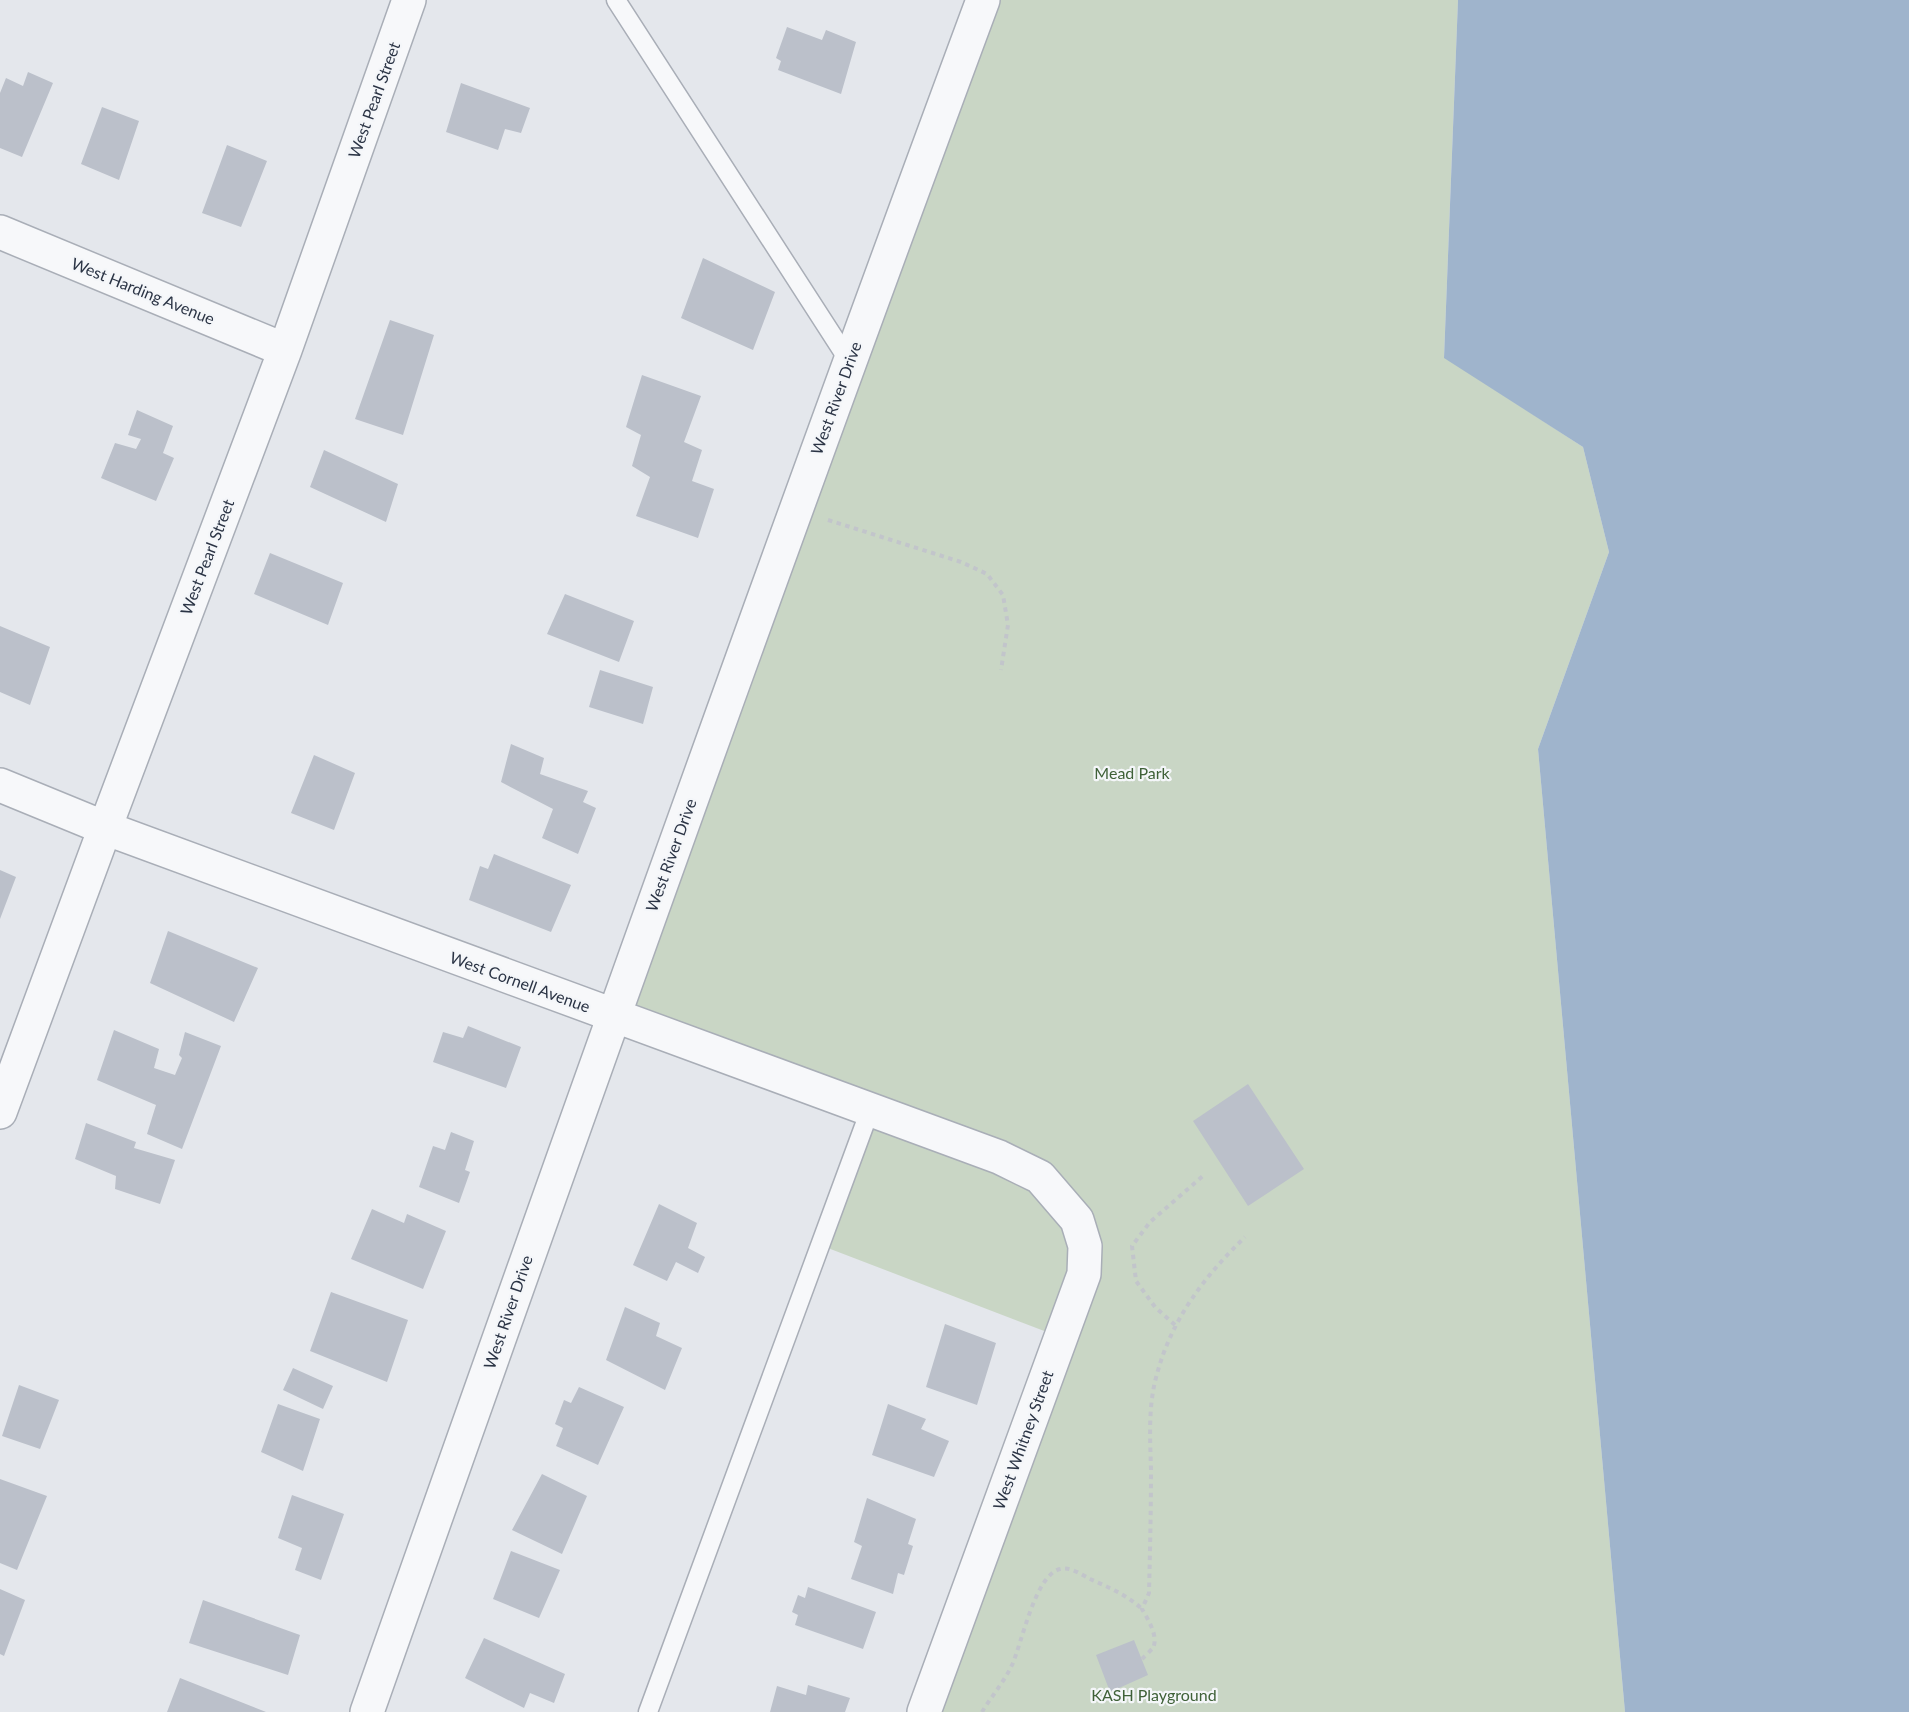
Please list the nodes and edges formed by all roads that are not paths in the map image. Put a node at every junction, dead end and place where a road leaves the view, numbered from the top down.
1 (410, 0) edge
2 (616, 0) edge
3 (983, 0) edge
4 (0, 232) edge
5 (285, 350) junction
6 (849, 361) junction
7 (0, 785) edge
8 (105, 828) junction
9 (613, 1016) junction
10 (870, 1110) junction
11 (0, 1112) edge
12 (1040, 1177) joint
13 (367, 1712) edge
14 (648, 1712) edge
15 (924, 1712) edge

1 - 5 street, West Pearl Street
2 - 6 lane
3 - 6 street, West River Drive
4 - 5 street, West Harding Avenue
5 - 8 street, West Pearl Street
6 - 9 street, West River Drive
7 - 8 street, West Cornell Avenue
8 - 9 street, West Cornell Avenue
8 - 11 street, West Pearl Street
9 - 10 street, West Cornell Avenue
9 - 13 street, West River Drive
10 - 12 street, West Cornell Avenue
10 - 14 lane
12 - 15 street, West Whitney Street

